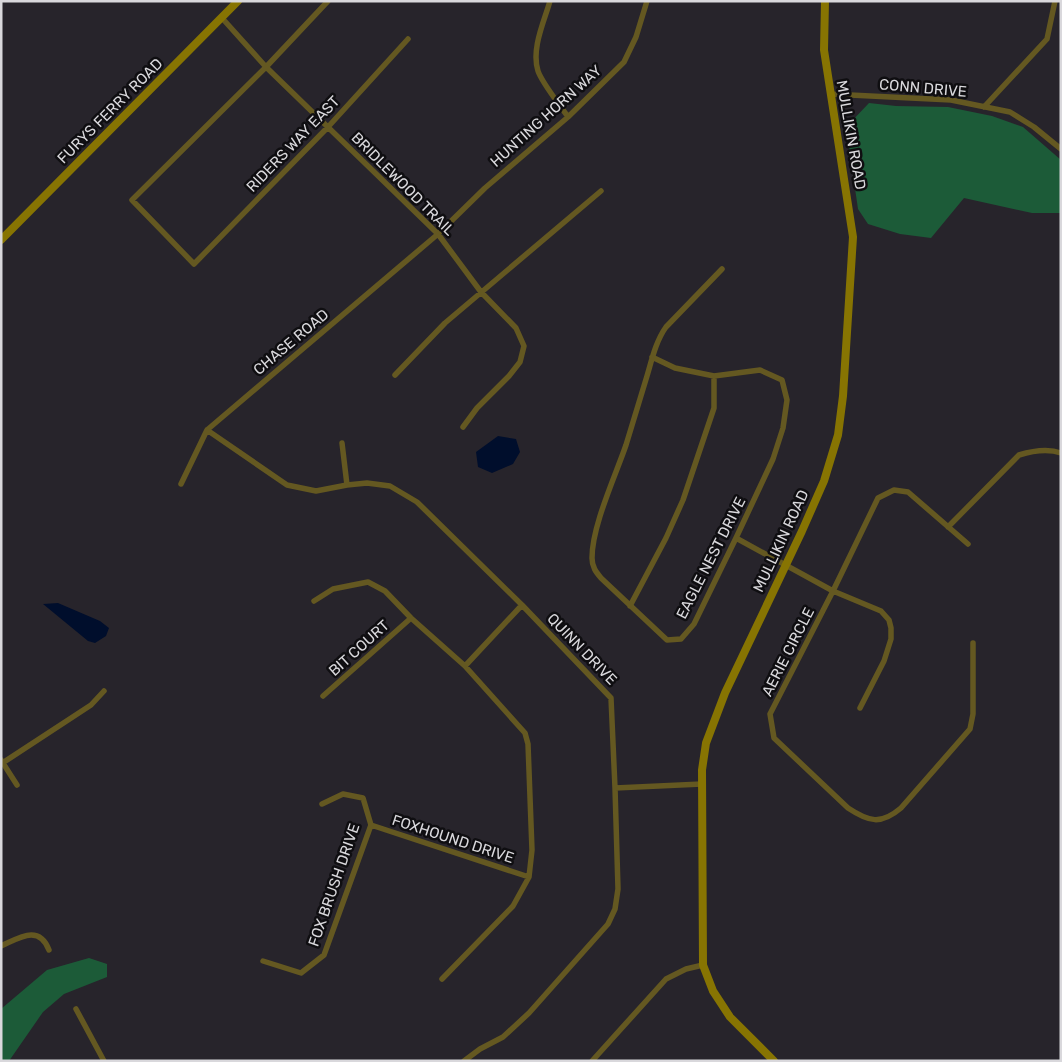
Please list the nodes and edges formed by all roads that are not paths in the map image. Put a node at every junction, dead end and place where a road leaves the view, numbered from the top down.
1 (238, 1) edge
2 (328, 1) edge
3 (550, 1) edge
4 (647, 1) edge
5 (825, 1) edge
6 (1055, 1) edge
7 (222, 18) junction
8 (408, 39) dead end
9 (266, 66) junction
10 (830, 94) junction
11 (984, 107) junction
12 (568, 117) junction
13 (328, 128) junction
14 (1061, 149) edge
15 (601, 191) dead end
16 (438, 234) junction
17 (1, 240) edge
18 (722, 269) dead end
19 (481, 292) junction
20 (652, 357) junction
21 (395, 375) dead end
22 (714, 376) junction
23 (463, 427) dead end
24 (207, 430) junction
25 (342, 443) dead end
26 (1061, 453) edge
27 (181, 484) dead end
28 (347, 485) junction
29 (948, 527) junction
30 (736, 538) junction
31 (968, 544) dead end
32 (785, 565) junction
33 (833, 591) junction
34 (314, 602) dead end
35 (522, 605) junction
36 (630, 606) junction
37 (411, 618) junction
38 (973, 643) dead end
39 (465, 666) junction
40 (104, 691) dead end
41 (323, 696) dead end
42 (860, 708) dead end
43 (2, 762) edge
44 (702, 784) junction
45 (17, 785) dead end
46 (616, 788) junction
47 (322, 804) dead end
48 (371, 825) junction
49 (529, 877) junction
50 (1, 946) edge
51 (49, 950) dead end
52 (263, 961) dead end
53 (704, 965) junction
54 (442, 979) dead end
55 (76, 1009) dead end
56 (104, 1061) edge
57 (464, 1061) edge
58 (592, 1061) edge
59 (774, 1061) edge

1 - 7 street, FURYS FERRY ROAD
2 - 9 street
3 - 12 street
4 - 12 street, HUNTING HORN WAY
5 - 10 street, MULLIKIN ROAD
6 - 11 street
7 - 9 street, BRIDLEWOOD TRAIL
7 - 17 street, FURYS FERRY ROAD
8 - 13 street, RIDERS WAY EAST
9 - 13 street, BRIDLEWOOD TRAIL
9 - 13 street, RIDERS WAY EAST
10 - 11 street, CONN DRIVE
10 - 32 street, MULLIKIN ROAD
11 - 14 street, CONN DRIVE
12 - 16 street, HUNTING HORN WAY
13 - 16 street, BRIDLEWOOD TRAIL
15 - 19 street
16 - 19 street, BRIDLEWOOD TRAIL
16 - 24 street, CHASE ROAD
18 - 20 street, EAGLE NEST DRIVE
19 - 21 street
19 - 23 street, BRIDLEWOOD TRAIL
20 - 22 street, EAGLE NEST DRIVE
20 - 36 street, EAGLE NEST DRIVE
22 - 30 street, EAGLE NEST DRIVE
22 - 36 street
24 - 27 street, CHASE ROAD
24 - 28 street, QUINN DRIVE
25 - 28 street
26 - 29 street
28 - 35 street, QUINN DRIVE
29 - 31 street, AERIE CIRCLE
29 - 33 street, AERIE CIRCLE
30 - 32 street
30 - 36 street, EAGLE NEST DRIVE
32 - 33 street
32 - 44 street, MULLIKIN ROAD
33 - 38 street, AERIE CIRCLE
33 - 42 street
34 - 37 street
35 - 39 street
35 - 46 street, QUINN DRIVE
37 - 39 street
37 - 41 street, BIT COURT
39 - 49 street
40 - 43 street
43 - 45 street
44 - 46 street
44 - 53 street, MULLIKIN ROAD
46 - 57 street, QUINN DRIVE
47 - 48 street, FOX BRUSH DRIVE
48 - 49 street, FOXHOUND DRIVE
48 - 52 street, FOX BRUSH DRIVE
49 - 54 street
50 - 51 street
53 - 58 street
53 - 59 street, MULLIKIN ROAD
55 - 56 street

